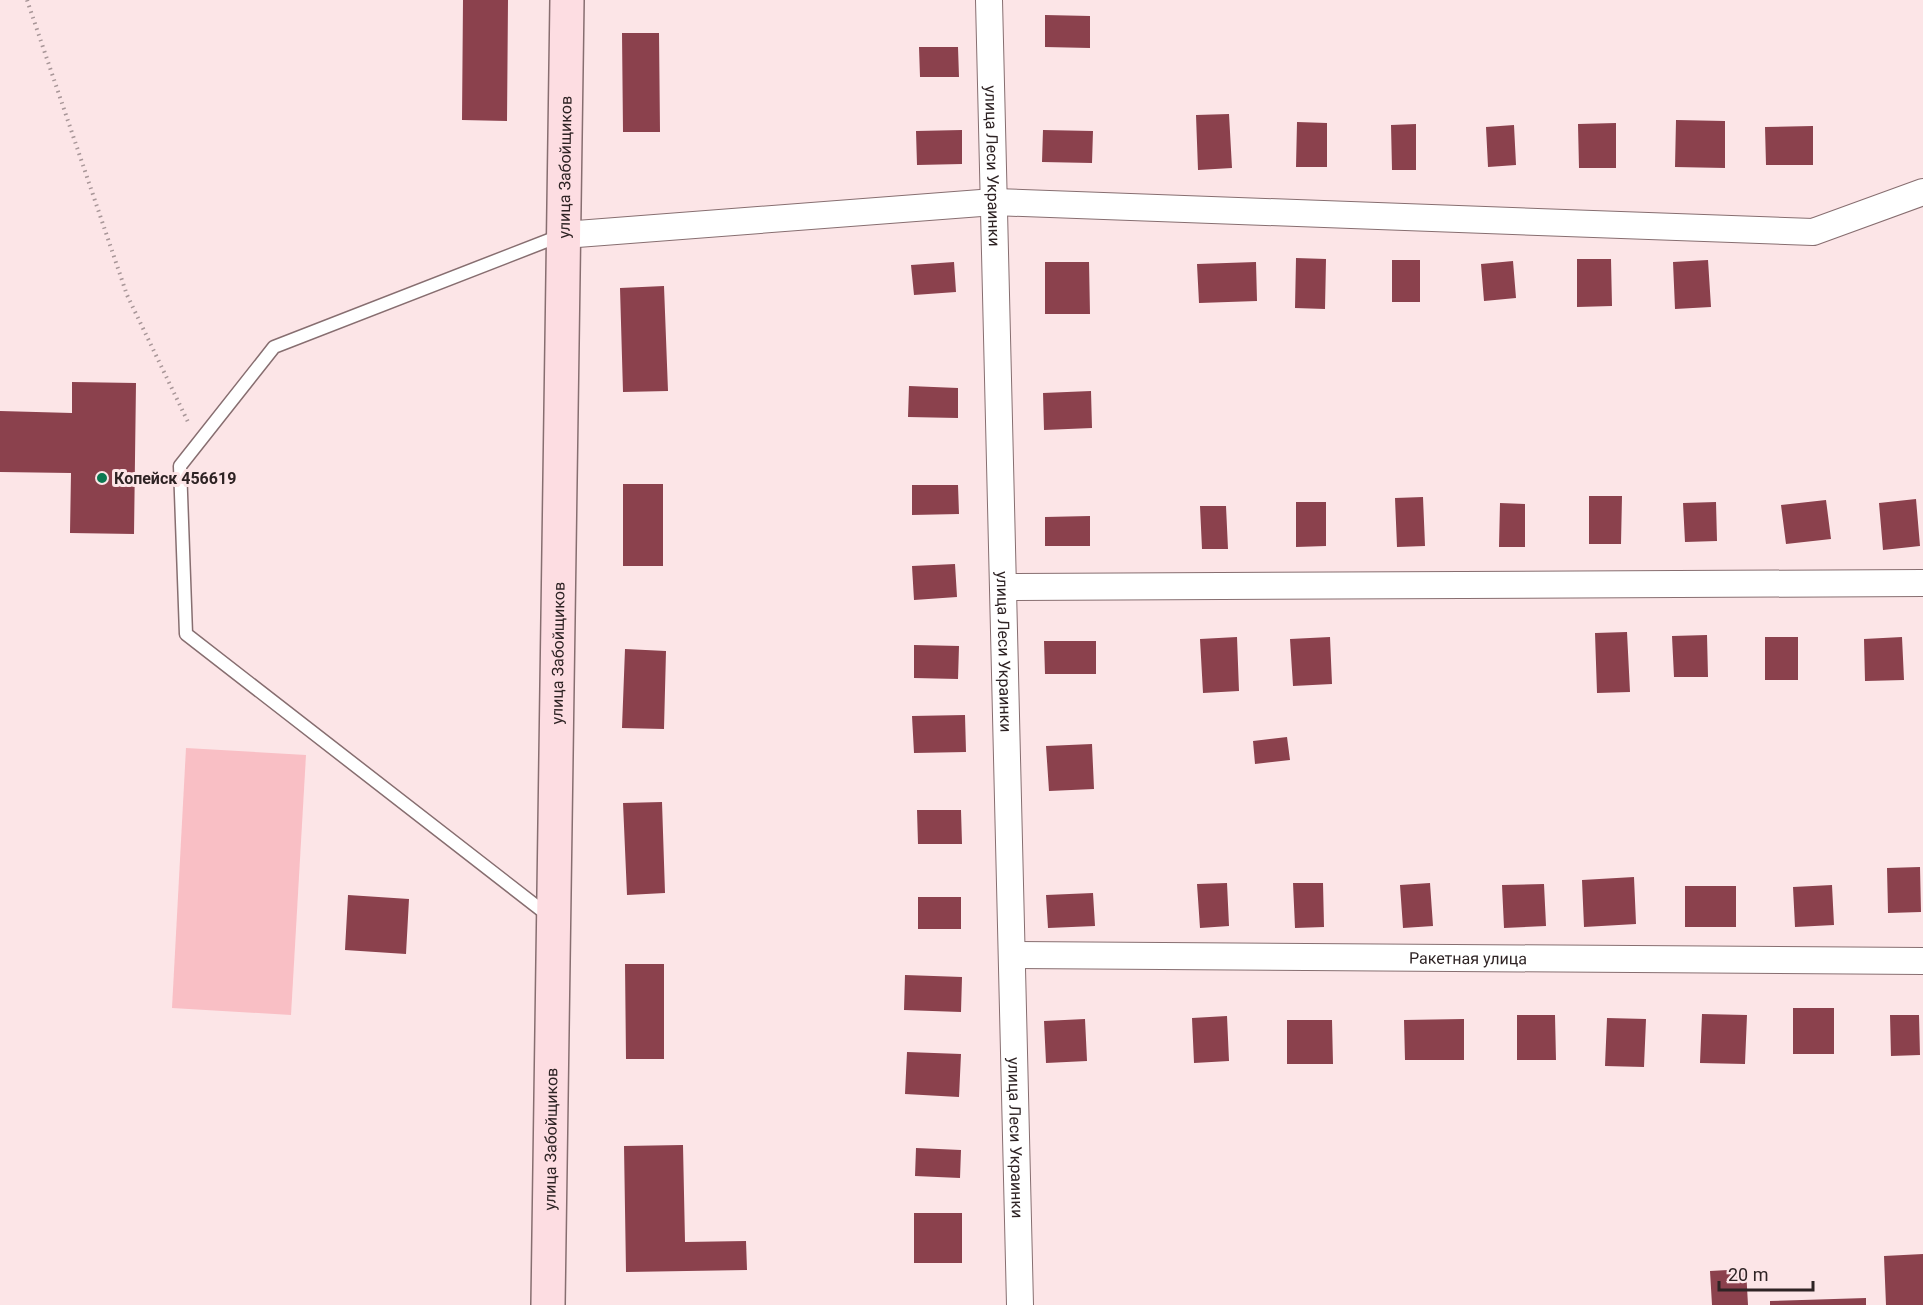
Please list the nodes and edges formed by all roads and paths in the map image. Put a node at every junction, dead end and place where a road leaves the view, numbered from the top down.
1 (27, 0) edge
2 (567, 0) edge
3 (989, 0) edge
4 (1923, 192) edge
5 (994, 202) junction
6 (564, 235) junction
7 (198, 444) junction
8 (1923, 583) edge
9 (1003, 587) junction
10 (554, 920) junction
11 (1012, 955) junction
12 (1923, 961) edge
13 (548, 1305) edge
14 (1020, 1305) edge

1 - 7 path
2 - 6 main road, улица Забойщиков
3 - 5 street, улица Леси Украинки
4 - 5 street
5 - 6 street
5 - 9 street, улица Леси Украинки
6 - 7 lane
6 - 10 main road, улица Забойщиков
7 - 10 lane
8 - 9 street
9 - 11 street, улица Леси Украинки
10 - 13 main road, улица Забойщиков
11 - 12 street, Ракетная улица
11 - 14 street, улица Леси Украинки

